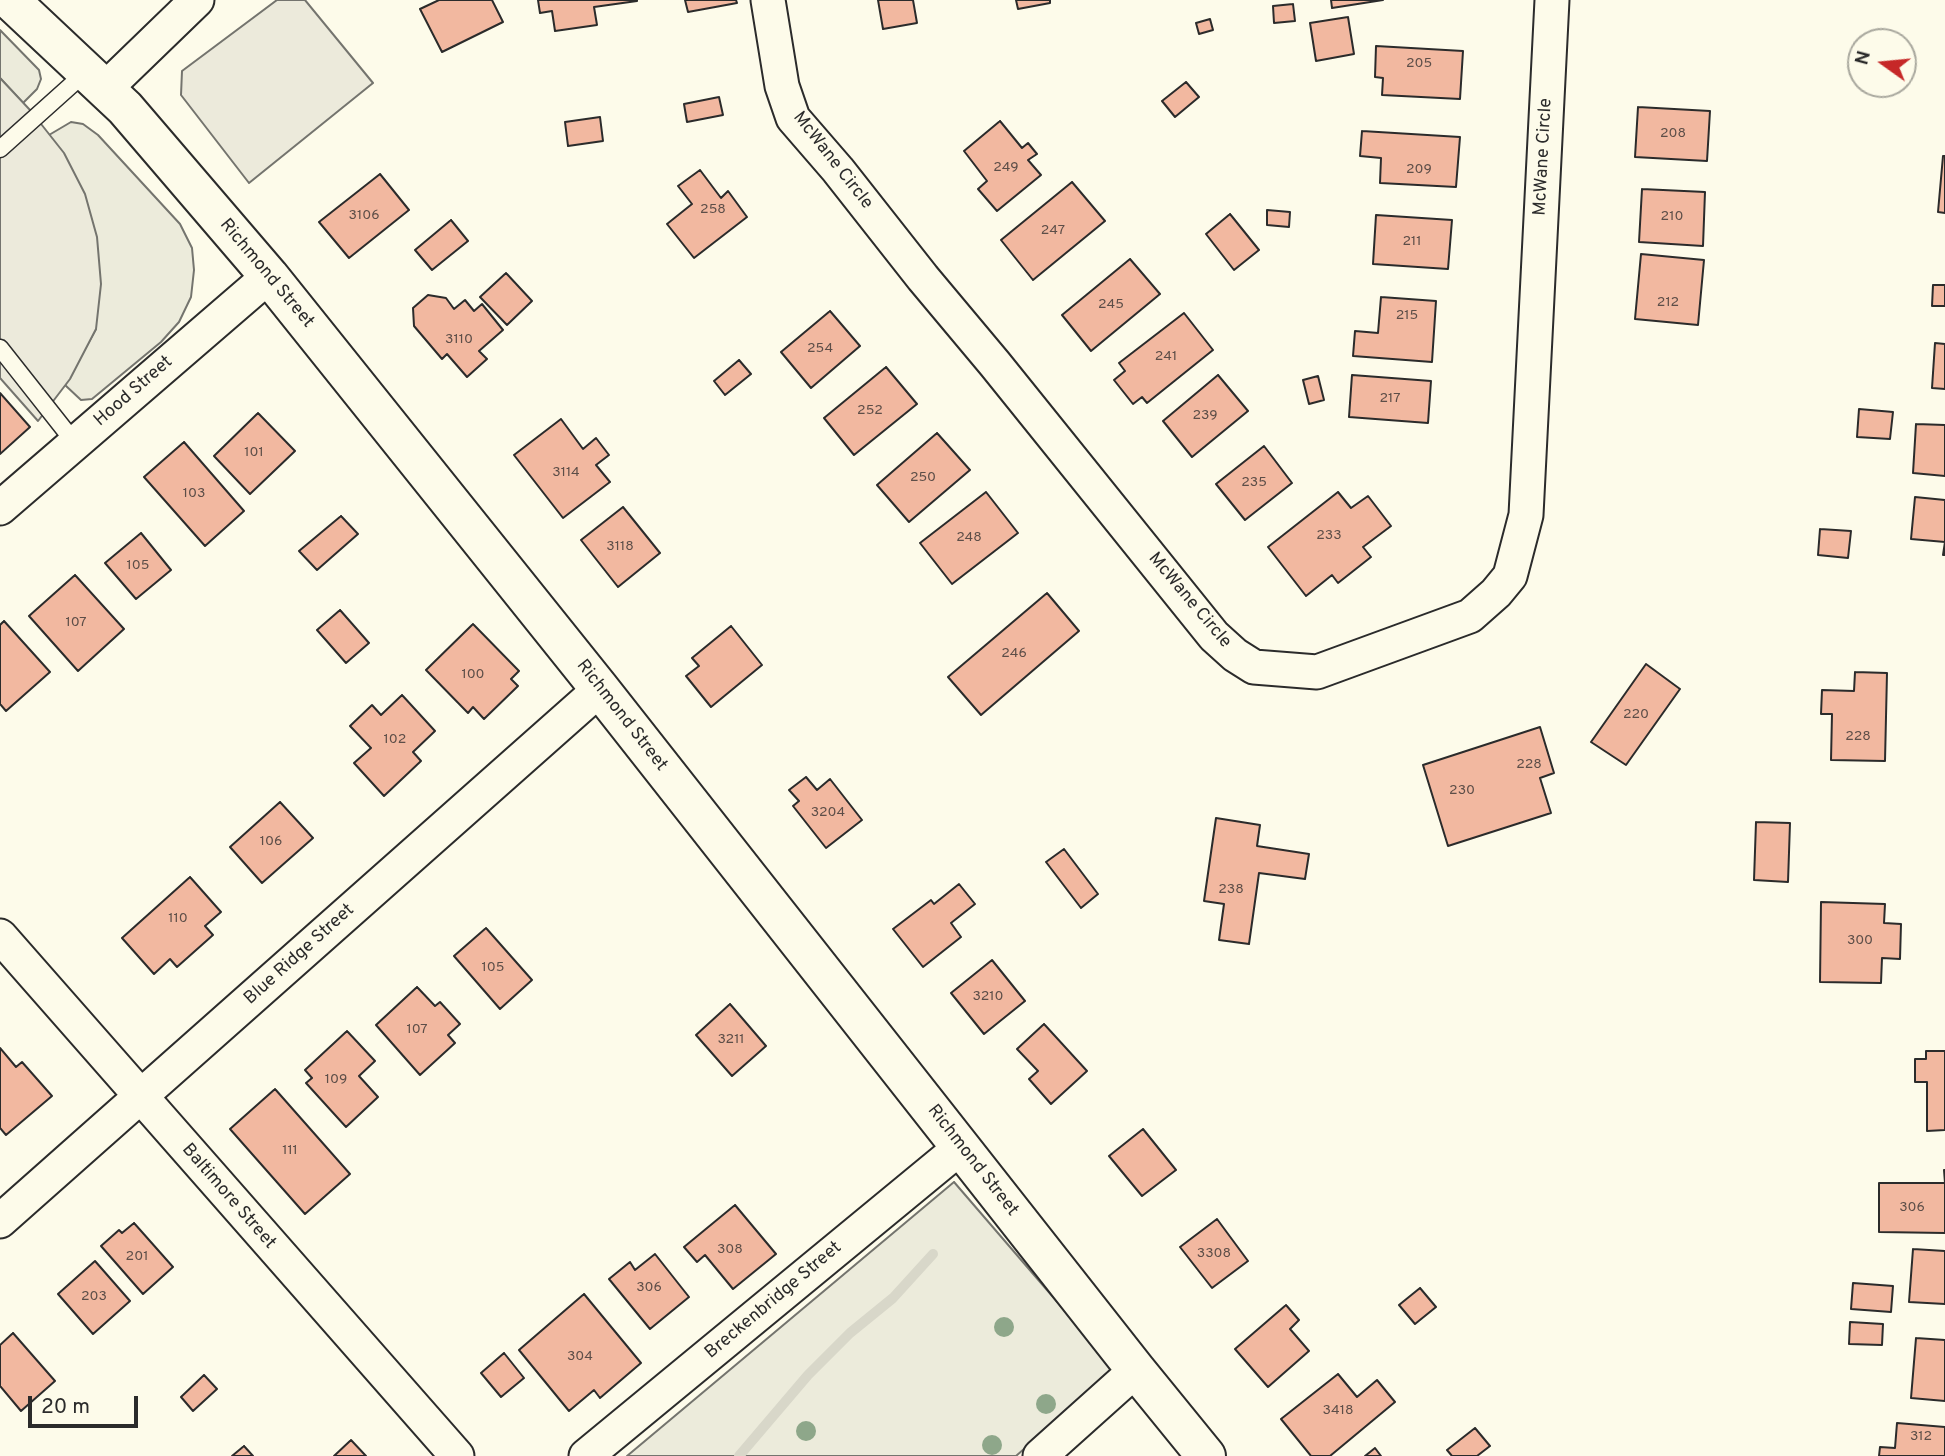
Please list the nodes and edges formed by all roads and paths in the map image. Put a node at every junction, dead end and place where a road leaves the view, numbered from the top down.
1 (10, 0) edge
2 (197, 0) edge
3 (768, 0) edge
4 (1552, 0) edge
5 (96, 80) junction
6 (0, 149) edge
7 (269, 276) junction
8 (0, 348) edge
9 (75, 443) junction
10 (0, 508) edge
11 (600, 690) junction
12 (0, 936) edge
13 (140, 1097) junction
14 (961, 1147) junction
15 (0, 1220) edge
16 (1136, 1370) junction
17 (457, 1456) edge
18 (586, 1456) edge
19 (1040, 1456) edge
20 (1206, 1456) edge

1 - 5 street, Richmond Street
2 - 5 street
3 - 4 street, McWane Circle
5 - 6 lane
5 - 7 street, Richmond Street
7 - 9 street, Hood Street
7 - 11 street, Richmond Street
8 - 9 lane
9 - 10 street, Hood Street
11 - 13 street, Blue Ridge Street
11 - 14 street, Richmond Street
12 - 13 street, Baltimore Street
13 - 15 street, Blue Ridge Street
13 - 17 street, Baltimore Street
14 - 16 street, Richmond Street
14 - 18 street, Breckenbridge Street
16 - 19 street
16 - 20 street, Richmond Street

